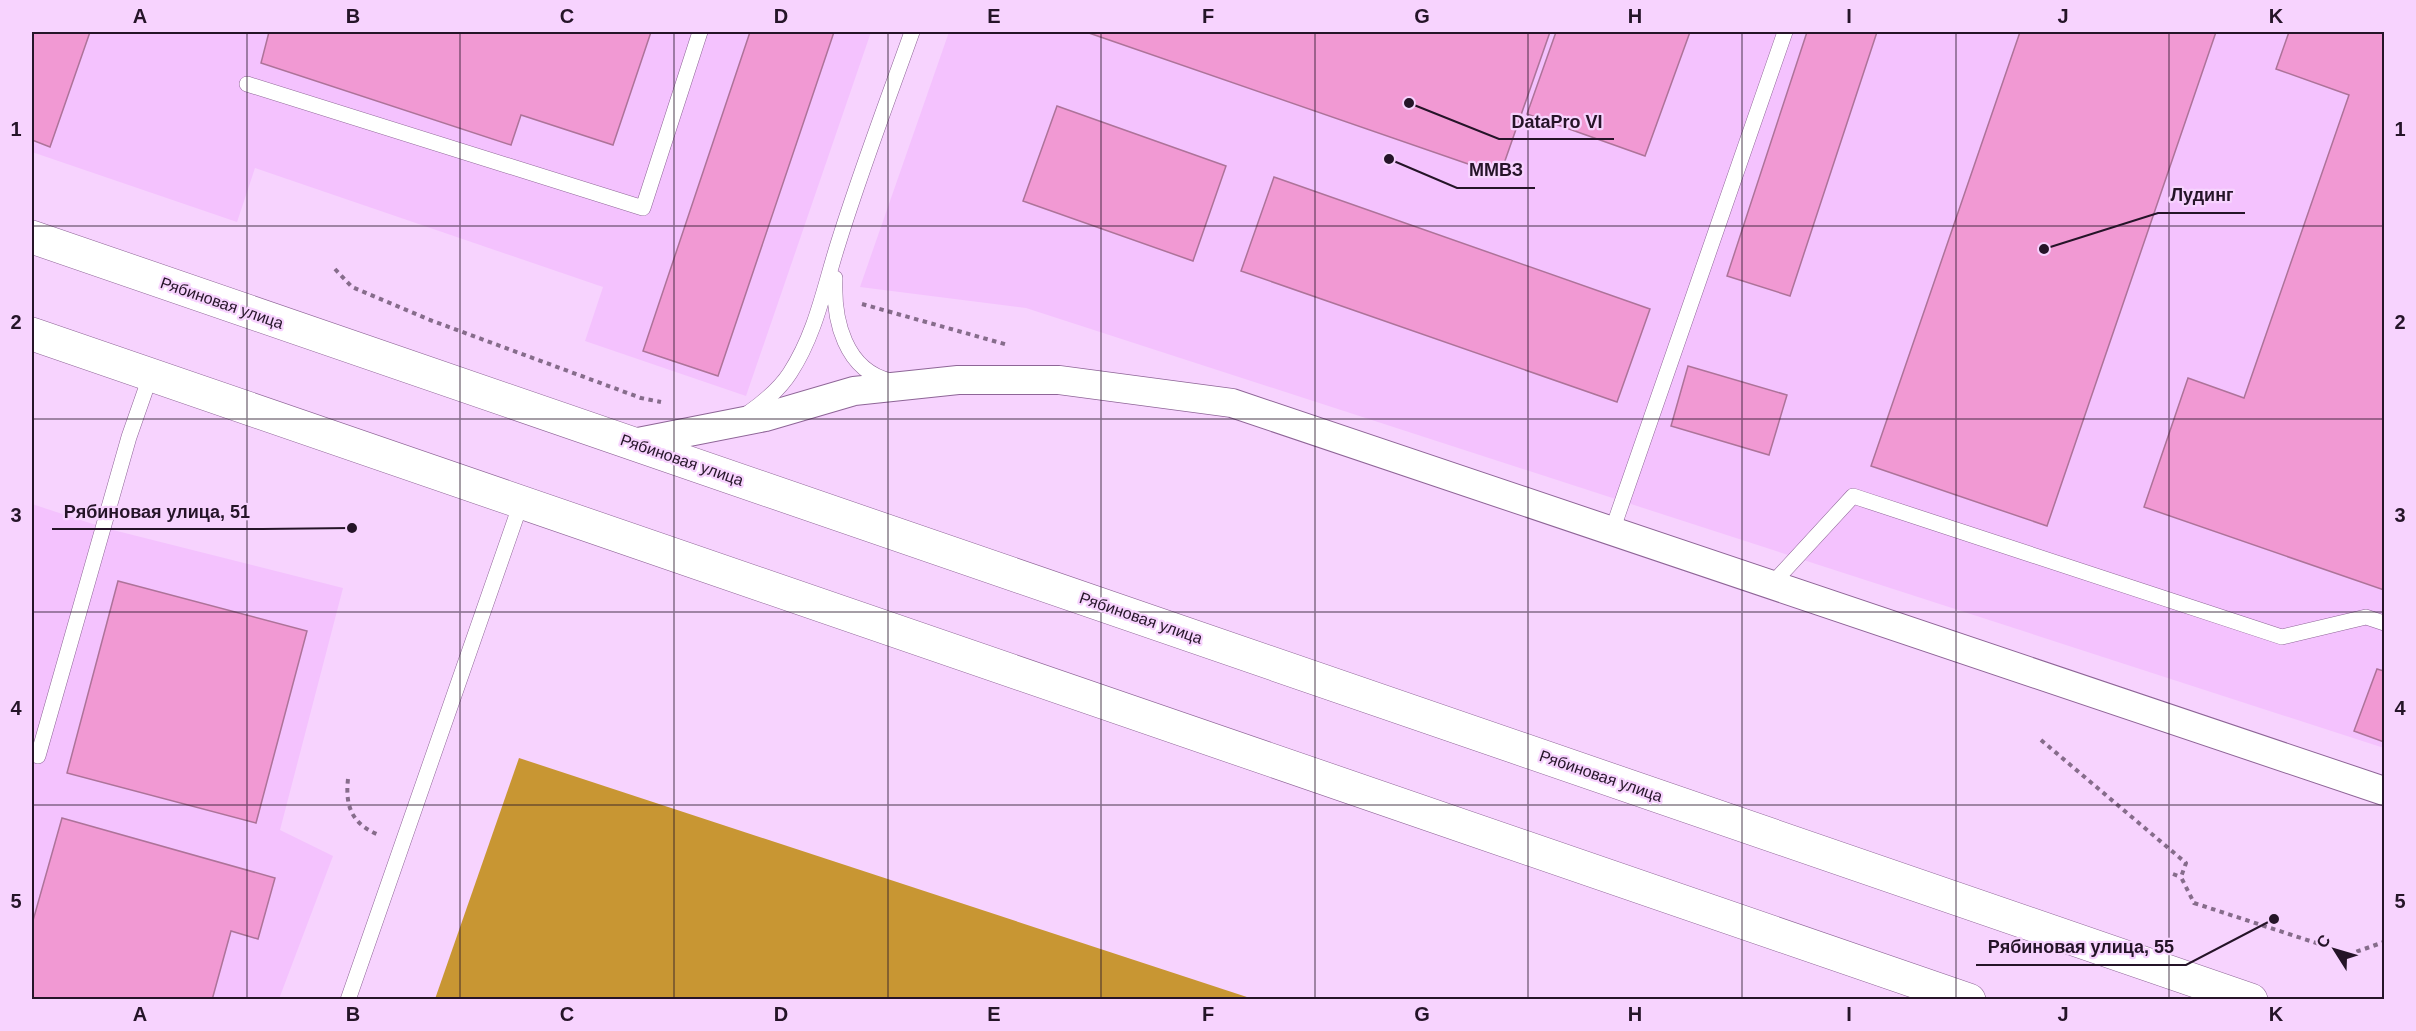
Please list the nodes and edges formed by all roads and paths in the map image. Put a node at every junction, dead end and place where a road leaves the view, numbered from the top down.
1 (700, 32) edge
2 (912, 32) edge
3 (1785, 32) edge
4 (247, 84) dead end
5 (32, 237) edge
6 (837, 245) junction
7 (32, 334) edge
8 (150, 377) junction
9 (907, 385) junction
10 (732, 424) junction
11 (633, 443) junction
12 (521, 503) junction
13 (1612, 531) junction
14 (1772, 584) junction
15 (2385, 623) edge
16 (2041, 740) dead end
17 (38, 756) dead end
18 (348, 779) dead end
19 (2385, 791) edge
20 (403, 844) junction
21 (2173, 874) dead end
22 (2181, 877) junction
23 (2385, 942) edge
24 (348, 999) edge
25 (1969, 999) edge
26 (2251, 999) edge

1 - 4 lane
2 - 6 lane
3 - 13 lane
5 - 11 main road, Рябиновая улица
6 - 9 lane
6 - 10 lane
7 - 8 main road
8 - 12 main road
8 - 17 lane
9 - 10 street
9 - 13 street
10 - 11 street
11 - 26 main road, Рябиновая улица
12 - 20 lane
12 - 25 main road
13 - 14 street
14 - 15 lane
14 - 19 street
16 - 22 path
18 - 20 path
20 - 24 lane
21 - 22 path
22 - 23 path

